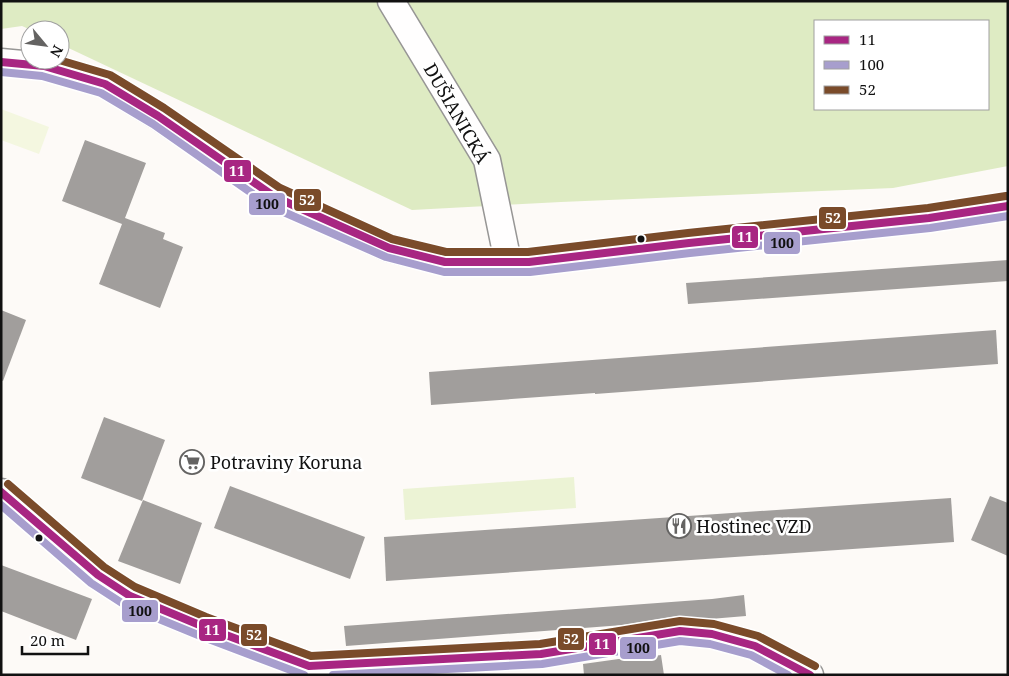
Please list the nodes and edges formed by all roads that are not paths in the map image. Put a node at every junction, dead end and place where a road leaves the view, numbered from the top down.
1 (391, 1) edge
2 (1, 62) edge
3 (1008, 206) edge
4 (508, 262) junction
5 (1, 492) edge
6 (810, 675) edge

1 - 4 street, DUŠIANICKÁ
2 - 4 street
3 - 4 street
5 - 6 street

